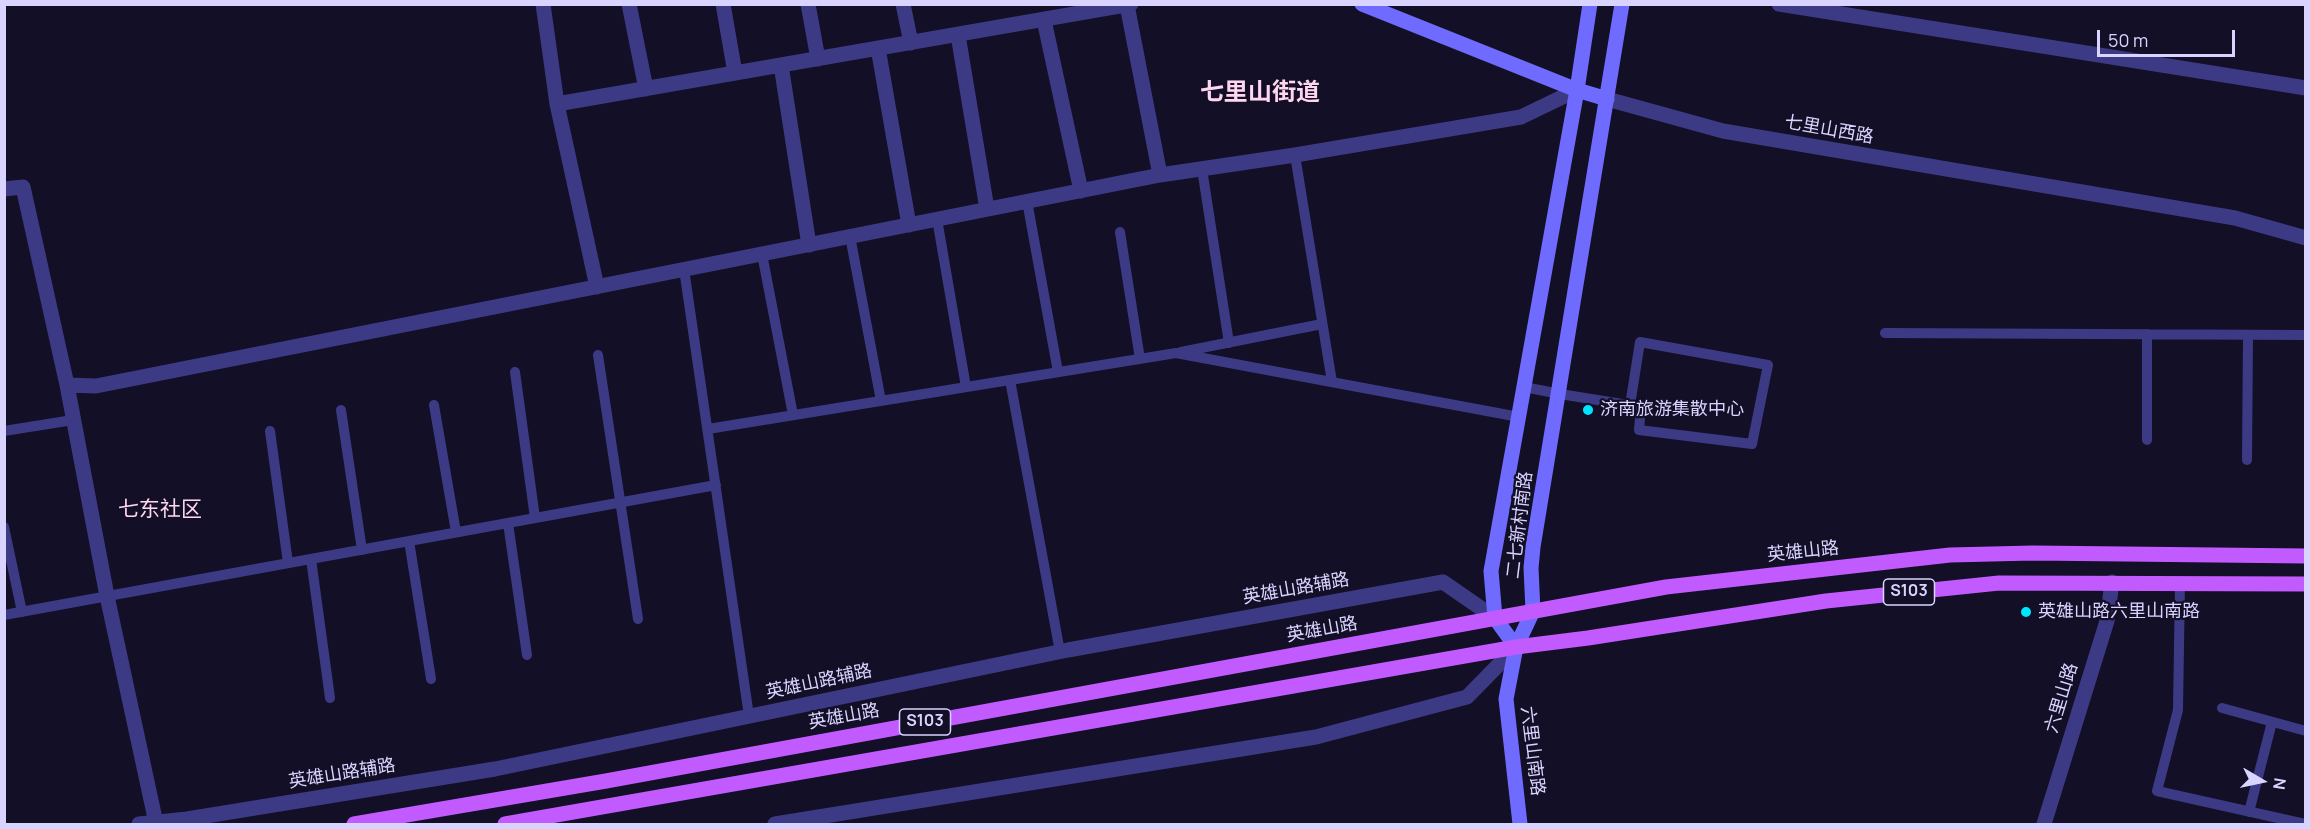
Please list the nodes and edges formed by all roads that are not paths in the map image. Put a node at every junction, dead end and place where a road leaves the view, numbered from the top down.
1 (543, 4) edge
2 (629, 4) edge
3 (723, 4) edge
4 (808, 4) edge
5 (903, 4) edge
6 (1131, 4) edge
7 (1362, 4) edge
8 (1590, 4) edge
9 (1622, 4) edge
10 (1127, 5) edge
11 (1780, 5) edge
12 (1044, 20) junction
13 (958, 35) junction
14 (911, 43) junction
15 (878, 48) junction
16 (818, 59) junction
17 (781, 65) junction
18 (735, 73) junction
19 (2306, 88) edge
20 (646, 89) junction
21 (1577, 90) junction
22 (1607, 99) junction
23 (557, 104) junction
24 (1295, 155) junction
25 (1202, 169) junction
26 (1160, 175) junction
27 (4, 189) edge
28 (1081, 191) junction
29 (1027, 201) junction
30 (987, 209) junction
31 (937, 219) junction
32 (909, 225) junction
33 (1120, 232) dead end
34 (850, 236) junction
35 (2306, 238) edge
36 (809, 244) junction
37 (762, 254) junction
38 (684, 269) junction
39 (597, 286) junction
40 (1322, 324) junction
41 (1885, 333) dead end
42 (2147, 334) junction
43 (2248, 334) junction
44 (2306, 335) edge
45 (1229, 343) junction
46 (1176, 353) junction
47 (598, 355) dead end
48 (1140, 359) junction
49 (515, 372) dead end
50 (1058, 372) junction
51 (1010, 380) junction
52 (1332, 382) junction
53 (67, 386) junction
54 (966, 387) junction
55 (1524, 387) junction
56 (1560, 394) junction
57 (881, 401) junction
58 (434, 405) dead end
59 (1630, 405) junction
60 (341, 410) dead end
61 (793, 415) junction
62 (1519, 417) junction
63 (73, 420) junction
64 (708, 429) junction
65 (4, 431) edge
66 (270, 431) dead end
67 (2147, 440) dead end
68 (2247, 460) dead end
69 (716, 485) junction
70 (621, 502) junction
71 (535, 518) junction
72 (508, 523) junction
73 (4, 527) edge
74 (456, 532) junction
75 (409, 541) junction
76 (362, 550) junction
77 (2306, 556) edge
78 (310, 559) junction
79 (288, 563) junction
80 (2112, 582) junction
81 (2180, 583) junction
82 (2306, 584) edge
83 (107, 596) junction
84 (1533, 611) junction
85 (22, 612) junction
86 (4, 615) edge
87 (1495, 618) junction
88 (638, 619) dead end
89 (1516, 647) junction
90 (1060, 652) junction
91 (528, 655) dead end
92 (431, 679) dead end
93 (330, 698) dead end
94 (2222, 708) dead end
95 (749, 716) junction
96 (2272, 722) junction
97 (2306, 731) edge
98 (2249, 812) junction
99 (156, 823) junction
100 (139, 825) edge
101 (354, 825) edge
102 (506, 825) edge
103 (775, 825) edge
104 (1520, 825) edge
105 (2044, 825) edge
106 (2306, 825) edge

1 - 23 street
2 - 20 street
3 - 18 street
4 - 16 street
5 - 14 street
6 - 10 street
7 - 21 main road, 七里山西路
8 - 21 main road, 二七新村南路
9 - 22 main road, 二七新村南路
10 - 12 street
10 - 26 street
11 - 19 street
12 - 13 street
12 - 28 street
13 - 14 street
13 - 30 street
14 - 15 street
15 - 16 street
15 - 32 street
16 - 17 street
17 - 18 street
17 - 36 street
18 - 20 street
20 - 23 street
21 - 22 main road, 七里山西路
21 - 24 street
21 - 55 main road, 二七新村南路
22 - 35 street, 七里山西路
22 - 56 main road, 二七新村南路
23 - 39 street
24 - 25 street
24 - 40 lane
25 - 26 street
25 - 45 lane
26 - 28 street
27 - 53 street
28 - 29 street
29 - 30 street
29 - 50 lane
30 - 31 street
31 - 32 street
31 - 54 lane
32 - 34 street
33 - 48 lane
34 - 36 street
34 - 57 lane
36 - 37 street
37 - 38 street
37 - 61 lane
38 - 39 street
38 - 64 lane
39 - 53 street
40 - 45 lane
40 - 52 lane
41 - 42 lane
42 - 43 lane
42 - 67 lane
43 - 44 lane
43 - 68 lane
45 - 46 lane
46 - 48 lane
46 - 52 lane
47 - 70 lane
48 - 50 lane
49 - 71 lane
50 - 51 lane
51 - 54 lane
51 - 90 lane
52 - 62 lane
53 - 63 street
54 - 57 lane
55 - 56 lane
55 - 62 main road, 二七新村南路
56 - 59 lane
56 - 84 main road, 二七新村南路
57 - 61 lane
58 - 74 lane
59 - 59 lane
60 - 76 lane
61 - 64 lane
62 - 87 main road, 二七新村南路
63 - 65 lane
63 - 83 street
64 - 69 lane
66 - 79 lane
69 - 70 lane
69 - 95 lane
70 - 71 lane
70 - 88 lane
71 - 72 lane
72 - 74 lane
72 - 91 lane
73 - 85 lane
74 - 75 lane
75 - 76 lane
75 - 92 lane
76 - 78 lane
77 - 84 main road, 英雄山路 / S103
78 - 79 lane
78 - 93 lane
79 - 83 lane
80 - 81 main road, S103
80 - 89 main road, S103
80 - 105 street, 六里山路
81 - 82 main road, S103
81 - 98 lane
83 - 85 lane
83 - 99 street
84 - 87 main road, 英雄山路 / S103
84 - 89 main road, 二七新村南路
85 - 86 lane
87 - 89 main road
87 - 90 street, 英雄山路辅路
87 - 101 main road, 英雄山路 / S103
89 - 102 main road, S103
89 - 103 street
89 - 104 main road, 六里山南路
90 - 95 street, 英雄山路辅路
94 - 96 lane
95 - 99 street, 英雄山路辅路
96 - 97 lane
96 - 98 lane
98 - 106 lane
99 - 100 street, 英雄山路辅路

